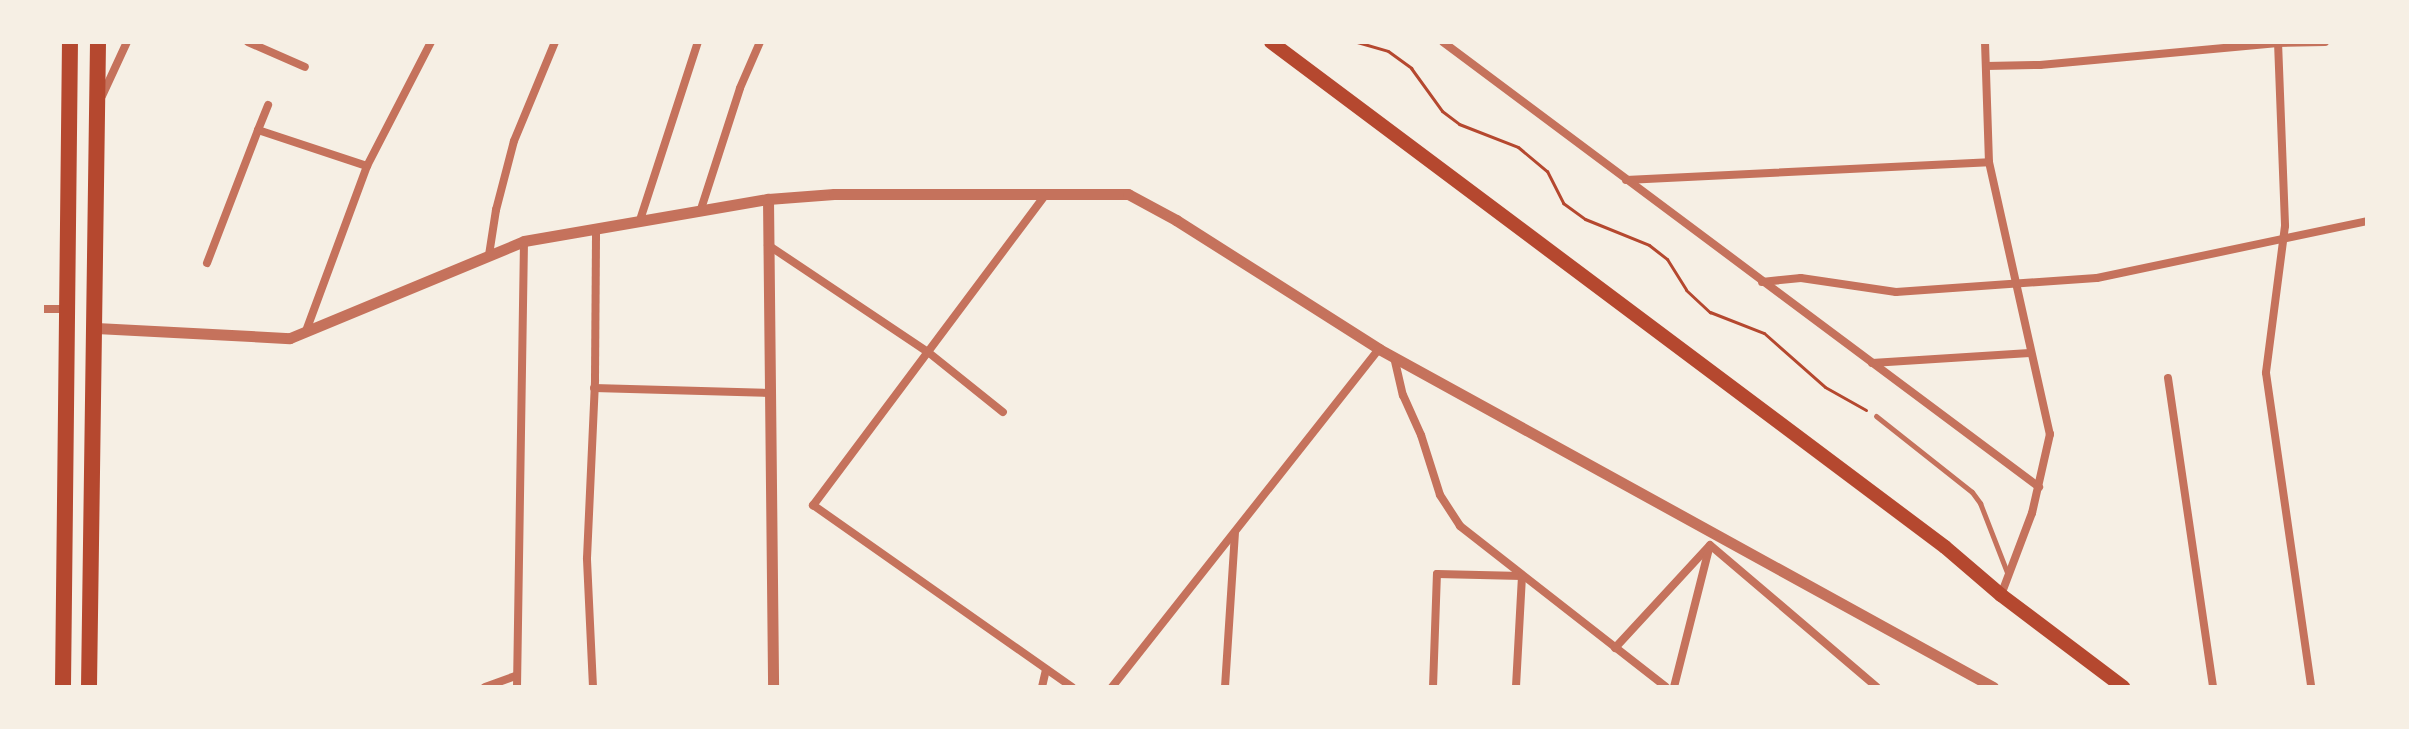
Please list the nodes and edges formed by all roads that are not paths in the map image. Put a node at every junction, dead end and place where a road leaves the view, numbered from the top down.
1 (70, 42) edge
2 (98, 42) edge
3 (127, 42) edge
4 (248, 42) edge
5 (555, 42) edge
6 (698, 42) edge
7 (760, 42) edge
8 (1271, 42) edge
9 (1443, 42) edge
10 (1985, 42) edge
11 (2278, 42) edge
12 (2325, 42) edge
13 (429, 43) edge
14 (1986, 66) junction
15 (305, 67) dead end
16 (268, 105) dead end
17 (97, 107) junction
18 (258, 130) junction
19 (1989, 162) junction
20 (367, 166) junction
21 (1626, 181) junction
22 (1046, 194) junction
23 (768, 199) junction
24 (701, 209) junction
25 (640, 220) junction
26 (2367, 221) edge
27 (596, 228) junction
28 (2283, 237) junction
29 (524, 241) junction
30 (768, 245) junction
31 (489, 255) junction
32 (207, 263) dead end
33 (1761, 282) junction
34 (2014, 282) junction
35 (42, 309) edge
36 (67, 309) junction
37 (96, 328) junction
38 (306, 331) junction
39 (1379, 349) junction
40 (928, 352) junction
41 (2030, 353) junction
42 (1394, 357) junction
43 (1870, 363) junction
44 (2168, 378) dead end
45 (594, 388) junction
46 (770, 393) junction
47 (1003, 412) dead end
48 (1876, 416) road end
49 (2039, 487) junction
50 (1235, 533) junction
51 (1714, 540) junction
52 (1522, 576) junction
53 (2008, 576) junction
54 (2001, 595) junction
55 (1615, 648) junction
56 (1046, 669) junction
57 (516, 676) junction
58 (2216, 686) edge
59 (63, 687) edge
60 (89, 687) edge
61 (485, 687) edge
62 (517, 687) edge
63 (593, 687) edge
64 (773, 687) edge
65 (1042, 687) edge
66 (1072, 687) edge
67 (1112, 687) edge
68 (1225, 687) edge
69 (1433, 687) edge
70 (1516, 687) edge
71 (1666, 687) edge
72 (1674, 687) edge
73 (1877, 687) edge
74 (1993, 687) edge
75 (2123, 687) edge
76 (2311, 687) edge

1 - 36 highway
2 - 17 highway
3 - 17 street
4 - 15 street
5 - 31 street
6 - 25 street
7 - 24 street
8 - 54 main road
9 - 21 street
10 - 14 street
11 - 12 street
11 - 14 street
11 - 28 street
13 - 20 street
14 - 19 street
16 - 18 street
17 - 37 highway
18 - 20 street
18 - 32 street
19 - 21 street
19 - 34 street
20 - 38 street
21 - 33 street
22 - 23 street
22 - 39 street
22 - 40 street
23 - 24 street
23 - 30 street
24 - 25 street
25 - 27 street
26 - 28 street
27 - 29 street
27 - 45 street
28 - 34 street
28 - 76 street
29 - 31 street
29 - 57 street
30 - 40 street
30 - 46 street
31 - 38 street
33 - 34 street
33 - 43 street
34 - 41 street
35 - 36 street
36 - 59 highway
37 - 38 street
37 - 60 highway
39 - 42 street
39 - 50 street
40 - 47 street
40 - 56 street
41 - 43 street
41 - 49 street
42 - 51 street
42 - 52 street
43 - 49 street
44 - 58 street
45 - 46 street
45 - 63 street
46 - 64 street
48 - 53 lane
49 - 53 street
50 - 67 street
50 - 68 street
51 - 55 street
51 - 72 street
51 - 73 street
51 - 74 street
52 - 55 street
52 - 69 street
52 - 70 street
53 - 54 street
54 - 75 main road
55 - 71 street
56 - 65 street
56 - 66 street
57 - 61 street
57 - 62 street

